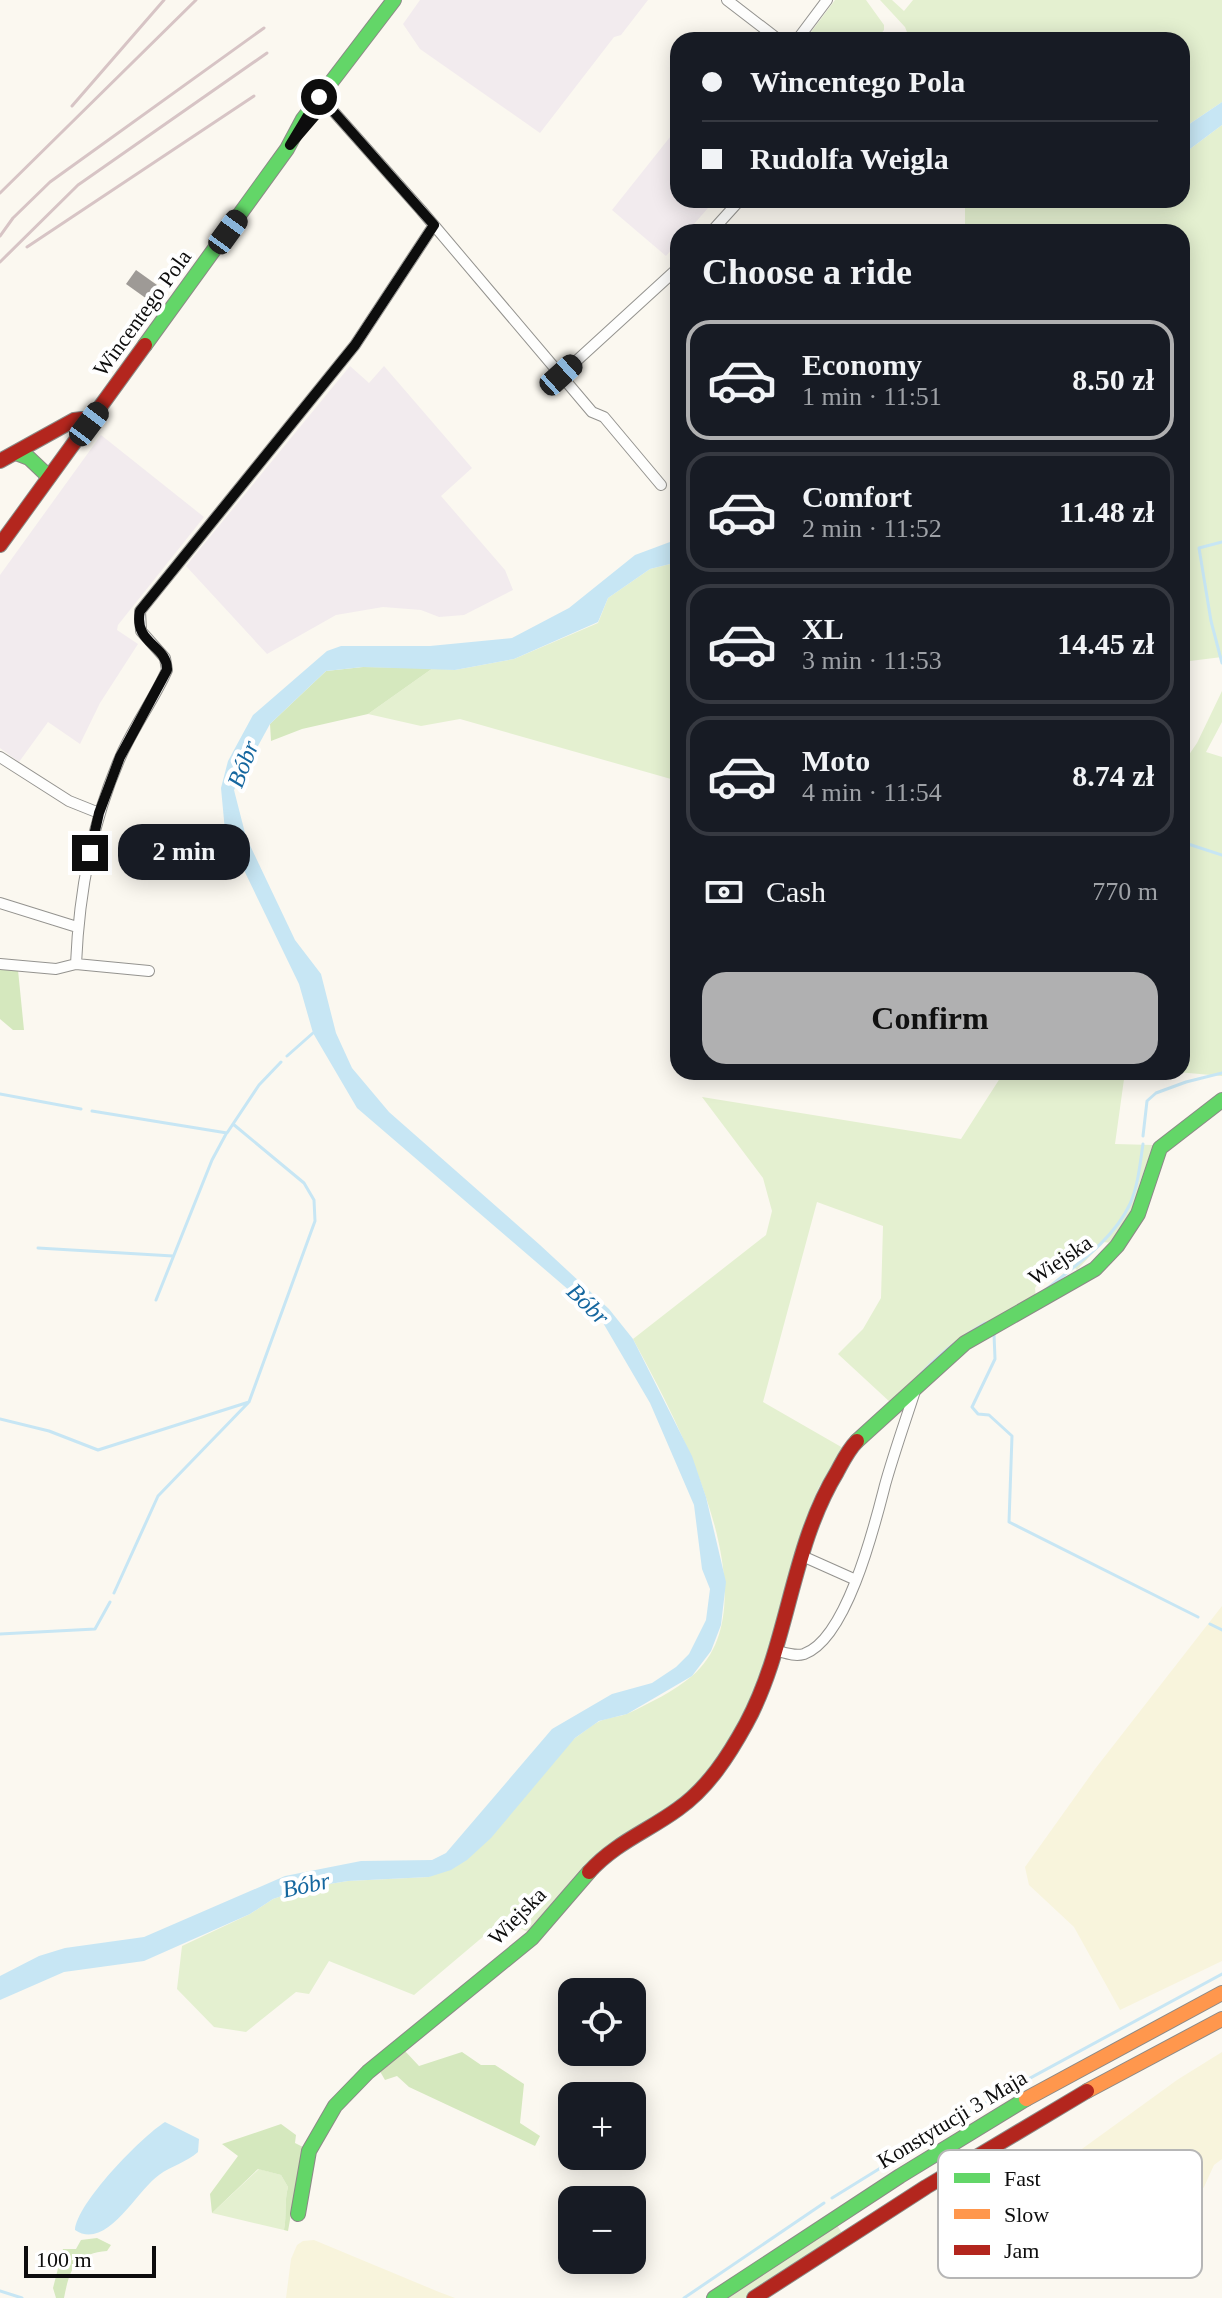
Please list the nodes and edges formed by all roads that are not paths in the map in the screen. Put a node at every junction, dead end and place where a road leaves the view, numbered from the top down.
1 (394, 0) edge
2 (727, 0) edge
3 (827, 0) edge
4 (769, 32) edge
5 (803, 32) edge
6 (325, 97) junction
7 (733, 208) edge
8 (718, 224) edge
9 (434, 225) junction
10 (670, 275) edge
11 (561, 375) junction
12 (89, 424) junction
13 (16, 453) junction
14 (0, 461) edge
15 (49, 477) junction
16 (661, 485) dead end
17 (0, 545) edge
18 (0, 757) edge
19 (99, 813) junction
20 (0, 903) edge
21 (77, 927) junction
22 (0, 964) edge
23 (76, 964) junction
24 (149, 971) dead end
25 (1222, 1100) edge
26 (916, 1388) junction
27 (800, 1555) junction
28 (856, 1580) junction
29 (774, 1650) junction
30 (1222, 1993) edge
31 (1222, 2019) edge
32 (942, 2150) edge
33 (986, 2150) edge
34 (938, 2153) edge
35 (938, 2178) edge
36 (298, 2214) dead end
37 (714, 2298) edge
38 (754, 2298) edge

1 - 6 street, Wincentego Pola
2 - 4 street
3 - 5 street
6 - 9 street
6 - 12 street, Wincentego Pola
7 - 8 street
9 - 11 street
9 - 19 street
10 - 11 street
11 - 16 street
12 - 13 street
12 - 15 street, Wincentego Pola
13 - 14 street
13 - 15 street
15 - 17 street, Wincentego Pola
18 - 19 street
19 - 21 street
20 - 21 street
21 - 23 street
22 - 23 street
23 - 24 street
25 - 26 street, Wiejska
26 - 27 street, Wiejska
26 - 28 street, Wiejska
27 - 28 street
27 - 29 street, Wiejska
28 - 29 street, Wiejska
29 - 36 street, Wiejska
30 - 32 street, Konstytucji 3 Maja
31 - 33 street
34 - 37 street, Konstytucji 3 Maja
35 - 38 street

